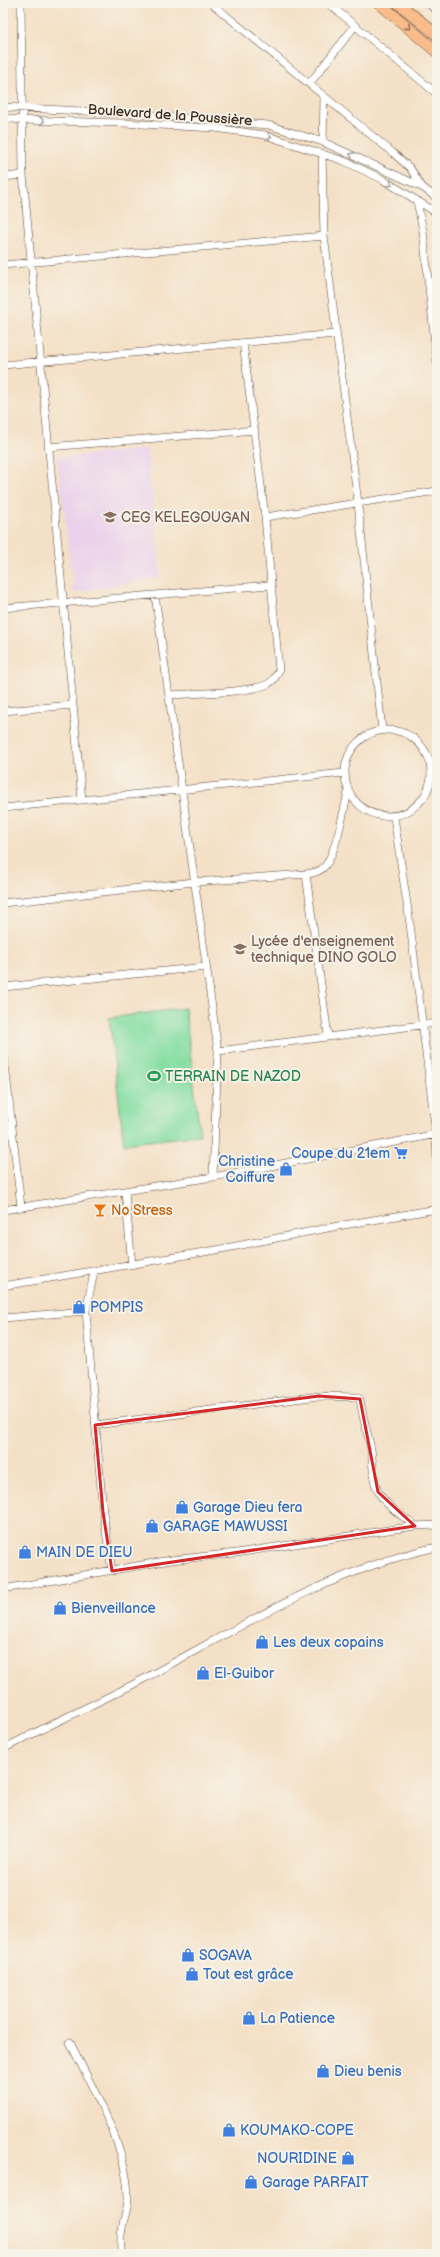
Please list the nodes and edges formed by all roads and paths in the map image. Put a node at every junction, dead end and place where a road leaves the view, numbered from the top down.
1 (21, 3) edge
2 (211, 3) edge
3 (328, 3) edge
4 (379, 3) edge
5 (398, 3) edge
6 (428, 3) edge
7 (437, 11) edge
8 (355, 26) junction
9 (437, 35) edge
10 (437, 52) edge
11 (309, 84) junction
12 (437, 94) edge
13 (324, 97) junction
14 (3, 108) edge
15 (22, 110) junction
16 (3, 118) edge
17 (22, 120) junction
18 (323, 142) junction
19 (322, 153) junction
20 (23, 175) junction
21 (3, 177) edge
22 (422, 187) junction
23 (437, 198) edge
24 (417, 201) junction
25 (437, 213) edge
26 (324, 236) junction
27 (31, 263) junction
28 (3, 265) edge
29 (336, 334) junction
30 (243, 342) junction
31 (437, 360) edge
32 (40, 361) junction
33 (3, 365) edge
34 (254, 430) junction
35 (48, 447) junction
36 (437, 491) edge
37 (358, 503) junction
38 (265, 517) junction
39 (270, 585) junction
40 (155, 594) junction
41 (62, 602) junction
42 (3, 608) edge
43 (170, 695) junction
44 (73, 705) junction
45 (3, 711) edge
46 (382, 730) junction
47 (434, 764) edge
48 (344, 773) junction
49 (182, 790) junction
50 (348, 792) junction
51 (82, 800) junction
52 (3, 808) edge
53 (394, 817) junction
54 (306, 874) junction
55 (194, 882) junction
56 (3, 903) edge
57 (206, 967) junction
58 (3, 987) edge
59 (437, 1023) edge
60 (422, 1025) junction
61 (328, 1036) junction
62 (3, 1047) edge
63 (218, 1050) junction
64 (436, 1134) edge
65 (437, 1164) edge
66 (213, 1177) junction
67 (125, 1192) junction
68 (22, 1207) junction
69 (437, 1209) edge
70 (3, 1210) edge
71 (132, 1265) junction
72 (94, 1272) junction
73 (3, 1286) edge
74 (86, 1311) junction
75 (3, 1318) edge
76 (95, 1426) junction
77 (437, 1525) edge
78 (415, 1526) junction
79 (437, 1547) edge
80 (112, 1571) junction
81 (3, 1589) edge
82 (3, 1748) edge
83 (70, 2042) dead end
84 (121, 2254) edge

1 - 15 street
2 - 11 street
3 - 8 street
4 -> 10 main road
5 - 9 main road
6 - 7 street
8 - 11 street
8 - 12 street
11 - 13 street
13 - 18 street
13 - 22 street
14 - 15 street, Boulevard de la Poussière
15 - 17 street
15 - 18 street, Boulevard de la Poussière
16 - 17 street, Boulevard de la Poussière
17 -> 19 street, Boulevard de la Poussière
17 - 20 street
22 -> 18 street, Boulevard de la Poussière
19 -> 24 street, Boulevard de la Poussière
19 - 26 street
20 - 21 street
20 - 27 street
22 - 23 street, Boulevard de la Poussière
24 - 25 street, Boulevard de la Poussière
24 - 31 street
26 - 27 street
26 - 29 street
27 - 28 street
27 - 32 street
29 - 30 street
29 - 37 street
30 - 32 street
30 - 34 street
32 - 33 street
32 - 35 street
34 - 35 street
34 - 38 street
35 - 41 street
36 - 37 street
37 - 38 street
37 - 46 street
38 - 39 street
39 - 40 street
39 - 43 street
40 - 41 street
40 - 43 street
41 - 42 street
41 - 44 street
43 - 49 street
44 - 45 street
44 - 51 street
46 - 47 street
46 - 48 street
47 - 53 street
48 - 49 street
48 - 50 street
49 - 51 street
49 - 55 street
50 - 53 street
50 - 54 street
51 - 52 street
53 - 60 street
54 - 55 street
54 - 61 street
55 - 56 street
55 - 57 street
57 - 58 street
57 - 63 street
59 - 60 street
60 - 61 street
60 - 64 street
61 - 63 street
62 - 68 street
63 - 66 street
64 - 65 street
64 - 66 street
66 - 67 street
67 - 68 street
67 - 71 street
68 - 70 street
69 - 71 street
71 - 72 street
72 - 73 street
72 - 74 street
74 - 75 street
74 - 76 street
76 - 78 street
76 - 80 street
77 - 78 street
78 - 80 street
79 - 82 street
80 - 81 street
83 - 84 street

